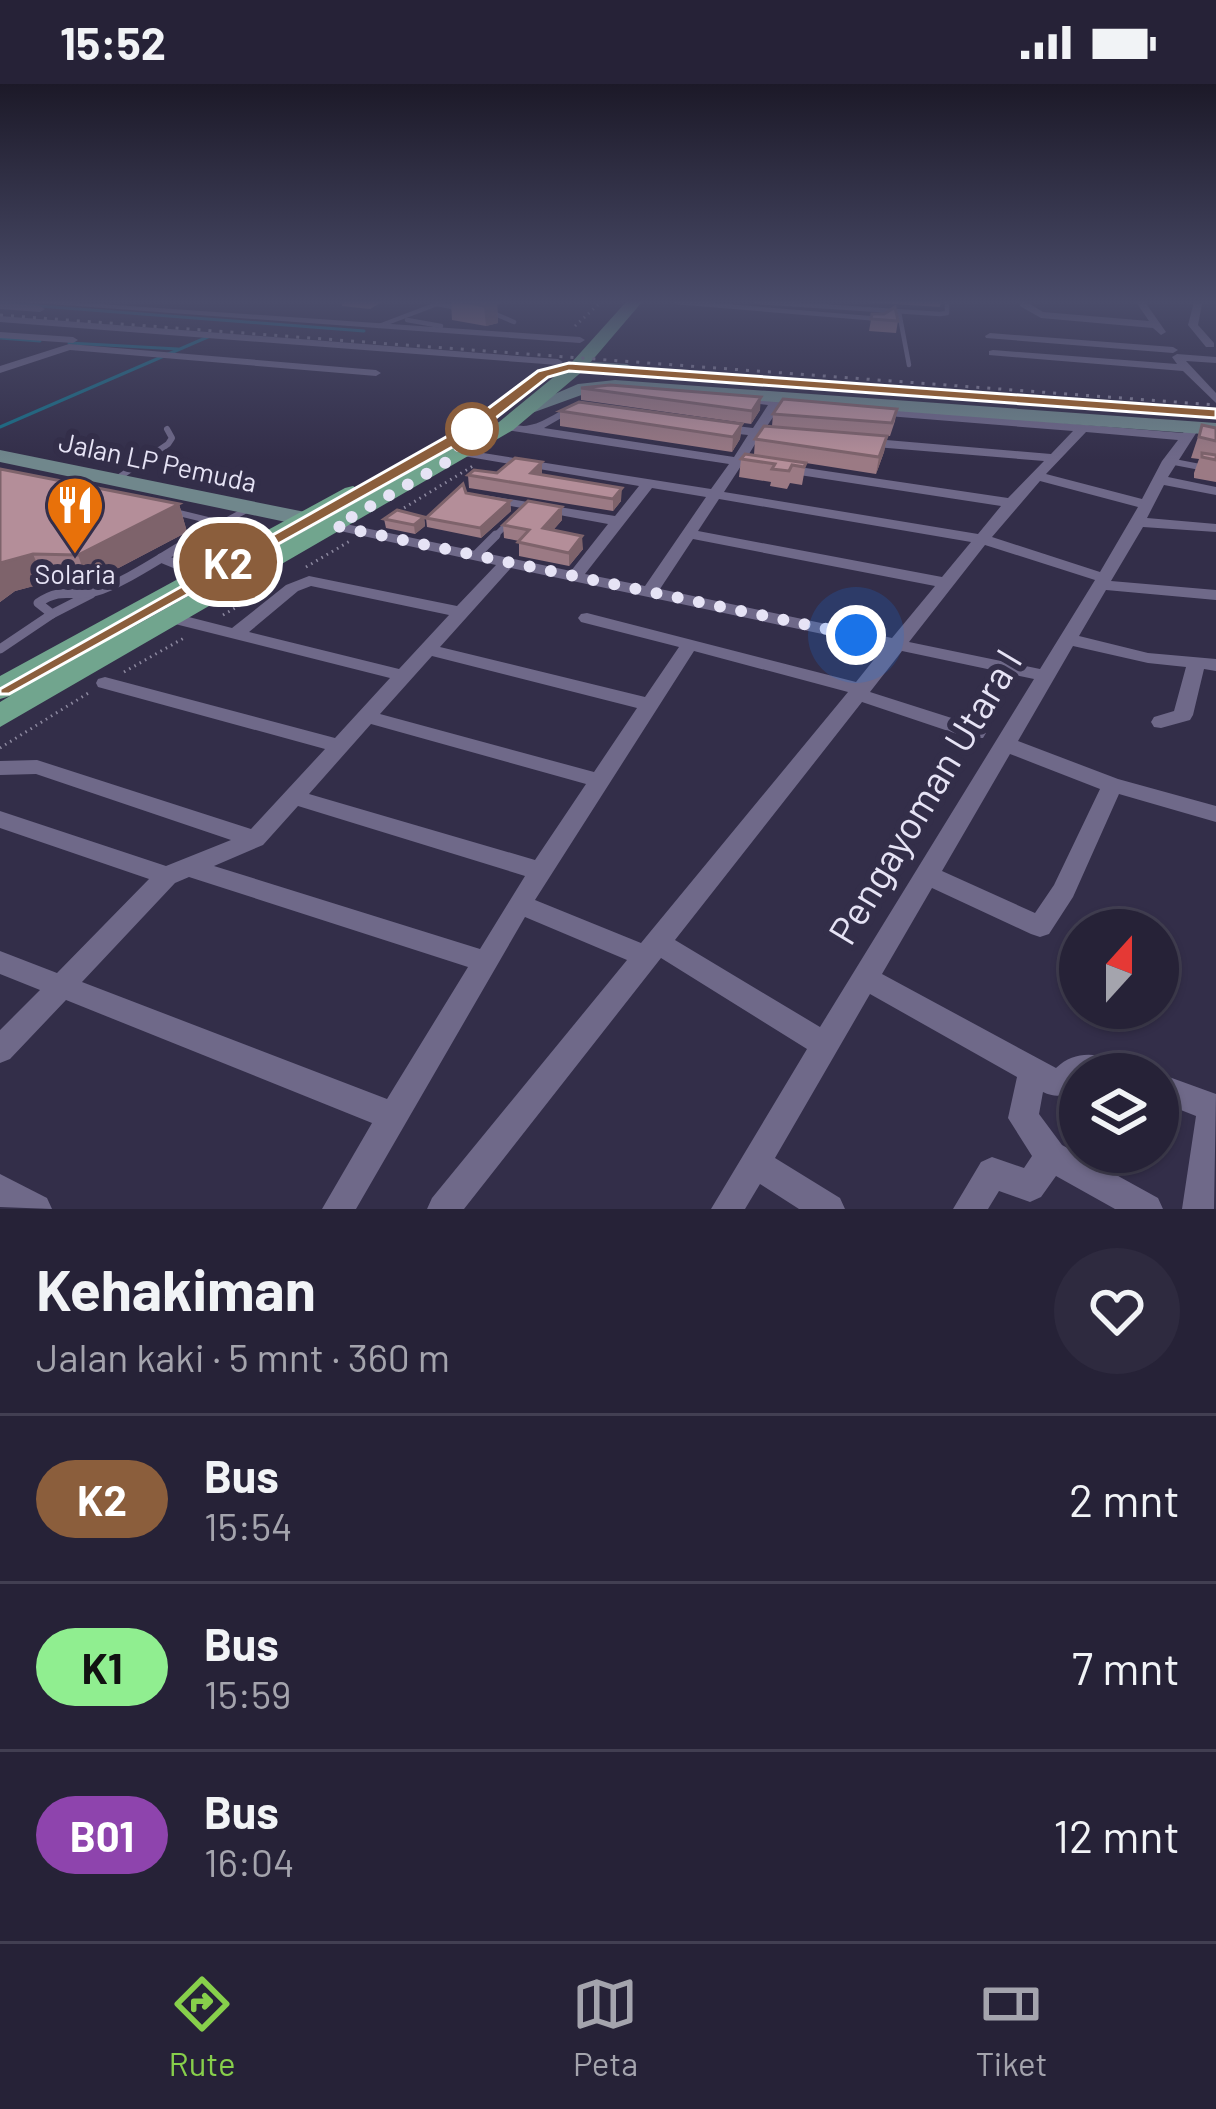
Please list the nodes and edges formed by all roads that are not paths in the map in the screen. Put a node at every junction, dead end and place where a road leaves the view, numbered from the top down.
1 (44, 354) edge
2 (169, 354) edge
3 (239, 354) edge
4 (426, 354) edge
5 (569, 354) edge
6 (574, 354) edge
7 (907, 354) edge
8 (1012, 354) edge
9 (1056, 354) edge
10 (1175, 355) junction
11 (1057, 358) junction
12 (231, 360) junction
13 (1216, 360) edge
14 (909, 365) dead end
15 (560, 367) junction
16 (0, 370) edge
17 (376, 373) dead end
18 (624, 390) edge
19 (1216, 400) edge
20 (776, 403) junction
21 (587, 409) edge
22 (524, 413) junction
23 (1216, 414) edge
24 (1082, 428) junction
25 (167, 429) dead end
26 (1199, 431) edge
27 (757, 433) junction
28 (803, 436) edge
29 (849, 440) edge
30 (463, 452) junction
31 (690, 453) junction
32 (0, 456) edge
33 (1055, 458) junction
34 (740, 460) junction
35 (1216, 470) edge
36 (1166, 471) junction
37 (1036, 476) junction
38 (115, 480) junction
39 (649, 482) junction
40 (1216, 491) edge
41 (715, 493) junction
42 (473, 495) edge
43 (1011, 503) junction
44 (527, 505) junction
45 (250, 508) junction
46 (170, 511) edge
47 (1143, 514) junction
48 (305, 519) junction
49 (618, 521) junction
50 (224, 524) junction
51 (336, 526) junction
52 (1216, 528) edge
53 (688, 534) junction
54 (982, 538) junction
55 (476, 555) junction
56 (161, 558) junction
57 (507, 562) junction
58 (204, 575) junction
59 (575, 576) junction
60 (1102, 581) junction
61 (947, 583) junction
62 (650, 592) junction
63 (91, 594) junction
64 (1216, 595) edge
65 (461, 611) junction
66 (52, 614) junction
67 (173, 618) junction
68 (587, 618) dead end
69 (235, 634) junction
70 (1067, 639) junction
71 (898, 644) junction
72 (689, 645) junction
73 (0, 649) edge
74 (428, 649) junction
75 (1206, 664) edge
76 (403, 676) junction
77 (1046, 676) junction
78 (105, 683) dead end
79 (0, 689) edge
80 (859, 692) junction
81 (650, 705) junction
82 (0, 716) edge
83 (366, 716) junction
84 (1161, 722) dead end
85 (976, 734) dead end
86 (1004, 744) junction
87 (339, 746) junction
88 (0, 767) edge
89 (601, 781) junction
90 (1112, 785) junction
91 (293, 797) junction
92 (1216, 814) edge
93 (0, 819) edge
94 (255, 839) junction
95 (540, 871) junction
96 (179, 872) junction
97 (926, 874) junction
98 (520, 904) junction
99 (651, 950) junction
100 (0, 962) edge
101 (486, 962) junction
102 (865, 978) junction
103 (61, 983) junction
104 (825, 1045) junction
105 (0, 1050) edge
106 (1033, 1070) junction
107 (1059, 1083) edge
108 (1179, 1097) edge
109 (1214, 1112) edge
110 (394, 1117) junction
111 (1051, 1156) junction
112 (754, 1163) junction
113 (0, 1190) edge
114 (36, 1209) edge
115 (338, 1209) edge
116 (443, 1209) edge
117 (728, 1209) edge
118 (829, 1209) edge
119 (969, 1209) edge
120 (1147, 1209) edge
121 (1198, 1209) edge

1 - 16 street
2 - 12 street
3 - 12 street
4 - 15 street
5 - 15 main road
6 - 15 main road
7 - 14 lane
8 - 11 street
9 - 11 street
10 - 11 street
10 - 13 street
10 - 19 street
12 - 17 street
15 - 22 main road
15 - 22 main road
15 - 23 main road
18 - 20 street
20 - 24 street
20 - 27 street
21 - 22 street
22 - 26 main road
22 - 30 main road
22 - 31 street
22 - 48 main road
24 - 26 street
24 - 33 street
25 - 38 lane
26 - 36 street, Pengayoman Utara I
27 - 28 street
27 - 31 street
27 - 34 street
29 - 33 street
30 - 39 street
30 - 51 main road
31 - 34 street
32 - 38 main road, Jalan LP Pemuda
33 - 37 street
34 - 41 street
34 - 43 street
35 - 36 lane
36 - 40 street
36 - 47 street, Pengayoman Utara I
37 - 43 street
37 - 47 street
38 - 45 main road, Jalan LP Pemuda
39 - 41 street
39 - 49 street
41 - 53 street
41 - 54 street
42 - 44 street
43 - 54 street
44 - 49 street
44 - 55 lane
45 - 48 main road, Jalan LP Pemuda
45 - 50 lane
46 - 50 lane
47 - 52 street
47 - 60 street, Pengayoman Utara I
48 - 58 main road
49 - 59 street
50 - 56 lane
51 - 55 street
51 - 67 main road
53 - 61 street
53 - 62 street
54 - 60 street
54 - 61 street
55 - 57 street
56 - 58 lane
56 - 63 lane
57 - 59 street
57 - 65 street
58 - 79 main road
59 - 62 street
60 - 64 street
60 - 70 street, Pengayoman Utara I
61 - 71 street
62 - 71 street
63 - 66 lane
63 - 66 lane
65 - 69 street
65 - 74 street
66 - 73 lane
67 - 69 street
67 - 82 main road
68 - 72 street
69 - 76 street
70 - 75 street
70 - 77 street, Pengayoman Utara I
71 - 77 street
71 - 80 street
72 - 80 street
72 - 81 street
74 - 76 street
74 - 81 street
75 - 84 street
76 - 83 street
77 - 86 street, Pengayoman Utara I
78 - 87 street
80 - 85 street
80 - 99 street
81 - 89 street
83 - 87 street
83 - 89 street
86 - 90 street
86 - 97 street, Pengayoman Utara I
87 - 91 street
88 - 94 street
89 - 95 street
90 - 92 street
90 - 97 street
91 - 94 street
91 - 95 street
93 - 96 street
94 - 96 street
95 - 98 street
96 - 101 street
96 - 103 street
97 - 102 street, Pengayoman Utara I
98 - 99 street
98 - 101 street
99 - 104 street
99 - 116 street
100 - 103 street
101 - 110 street
102 - 104 street, Pengayoman Utara I
102 - 106 street
103 - 105 street
103 - 110 street
104 - 112 street, Pengayoman Utara I
106 - 107 street
106 - 111 street
108 - 109 street
109 - 121 street
110 - 115 street
111 - 119 street
111 - 120 street
112 - 117 street, Pengayoman Utara I
112 - 118 street
113 - 114 street

